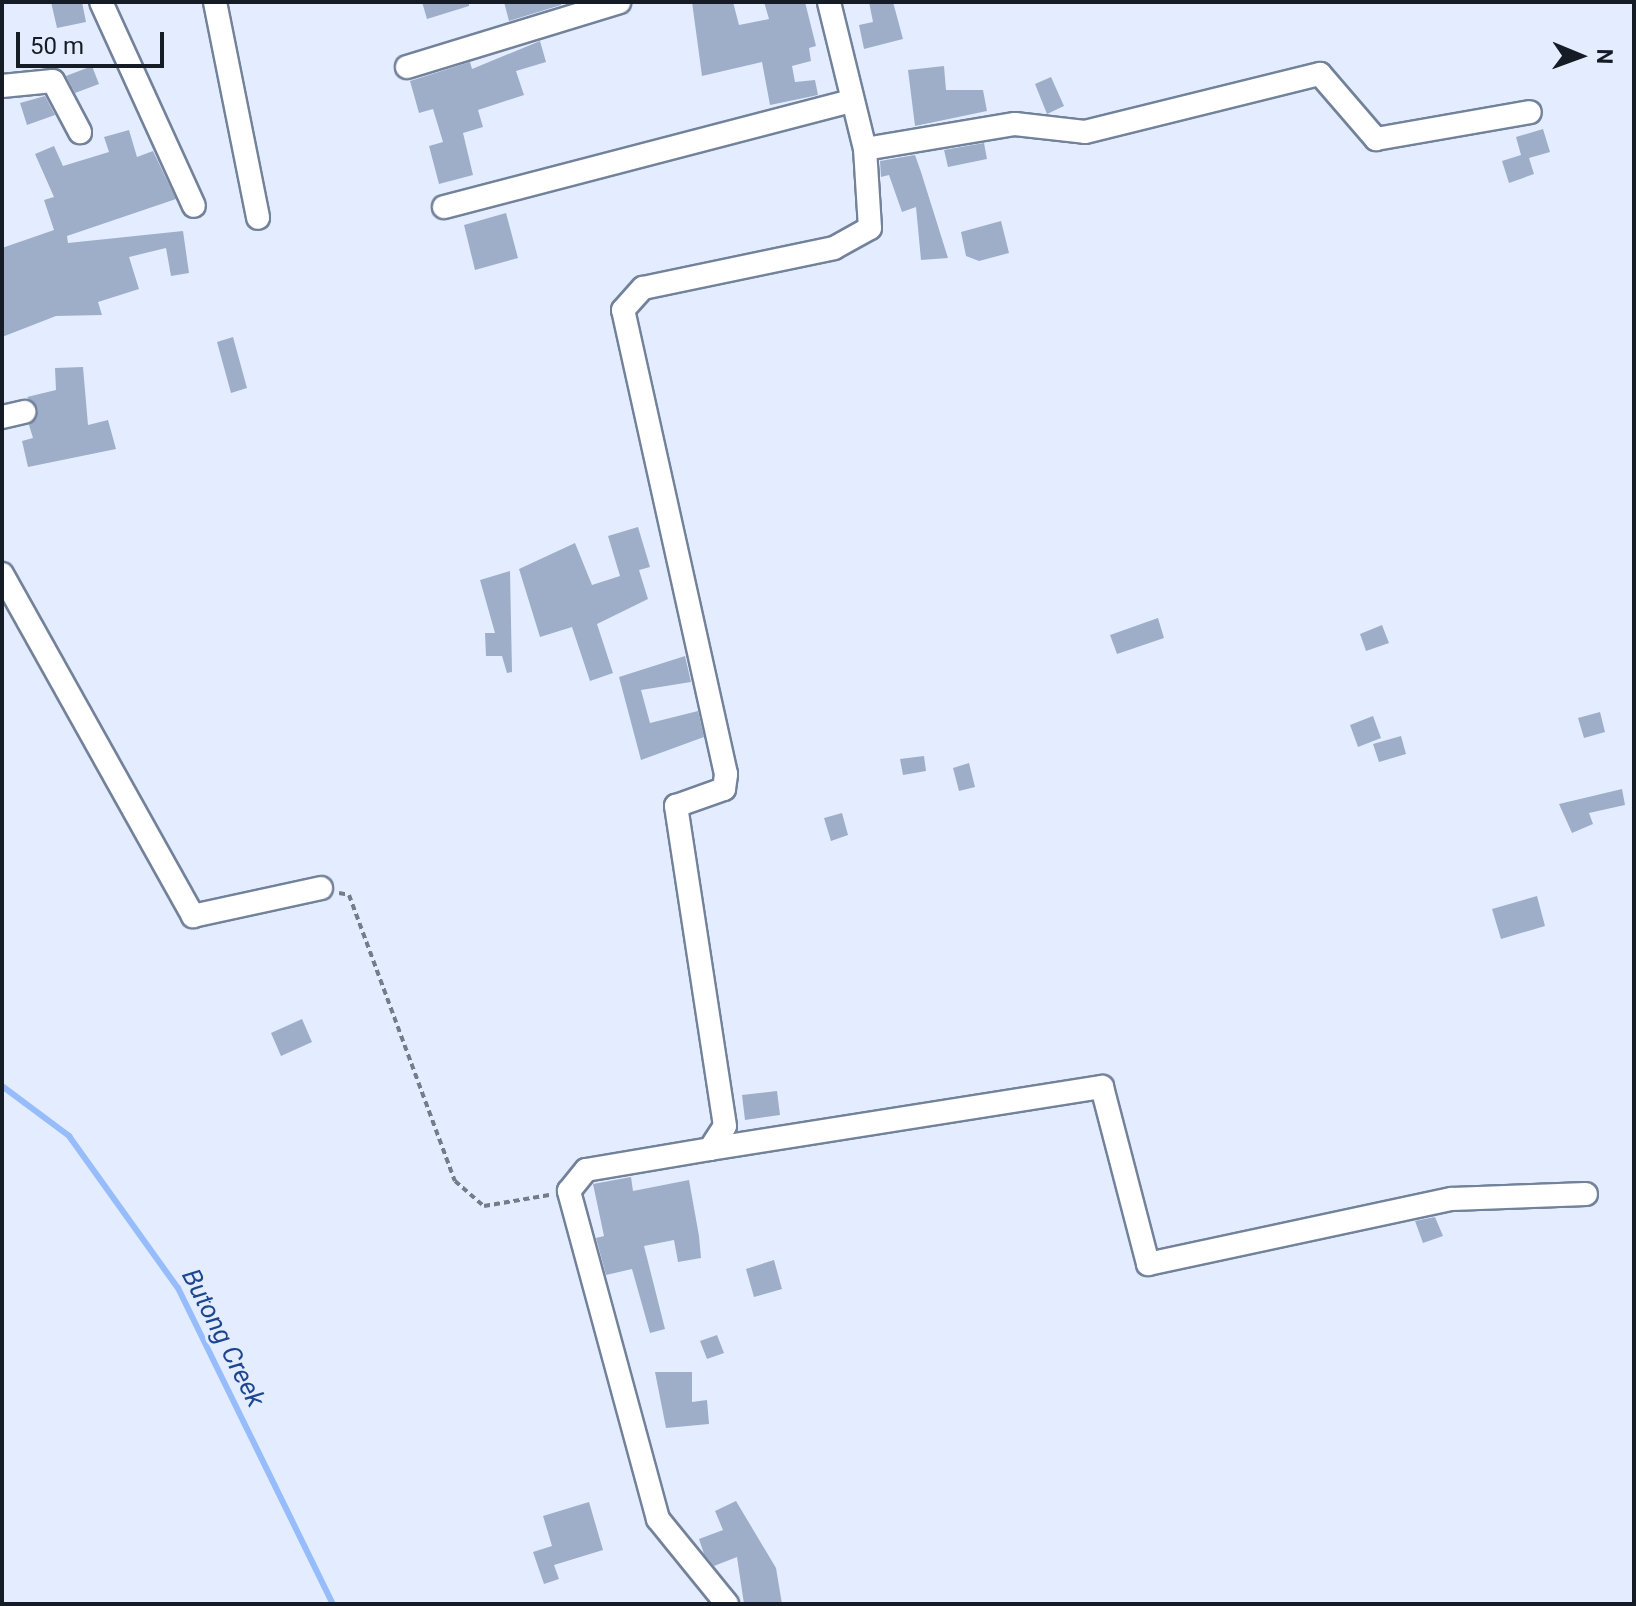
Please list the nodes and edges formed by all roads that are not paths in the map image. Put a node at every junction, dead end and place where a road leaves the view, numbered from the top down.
1 (101, 2) edge
2 (215, 2) edge
3 (619, 2) edge
4 (829, 2) edge
5 (407, 67) dead end
6 (2, 86) edge
7 (852, 101) junction
8 (1530, 112) dead end
9 (80, 132) dead end
10 (865, 149) junction
11 (194, 206) dead end
12 (444, 207) dead end
13 (258, 218) dead end
14 (2, 574) edge
15 (321, 888) road end
16 (710, 1149) junction
17 (1586, 1194) dead end
18 (727, 1604) edge

1 - 11 street
2 - 13 street
3 - 5 street
4 - 7 street
6 - 9 street
7 - 10 street
7 - 12 street
8 - 10 street
10 - 16 street
14 - 15 street
16 - 17 street
16 - 18 street

